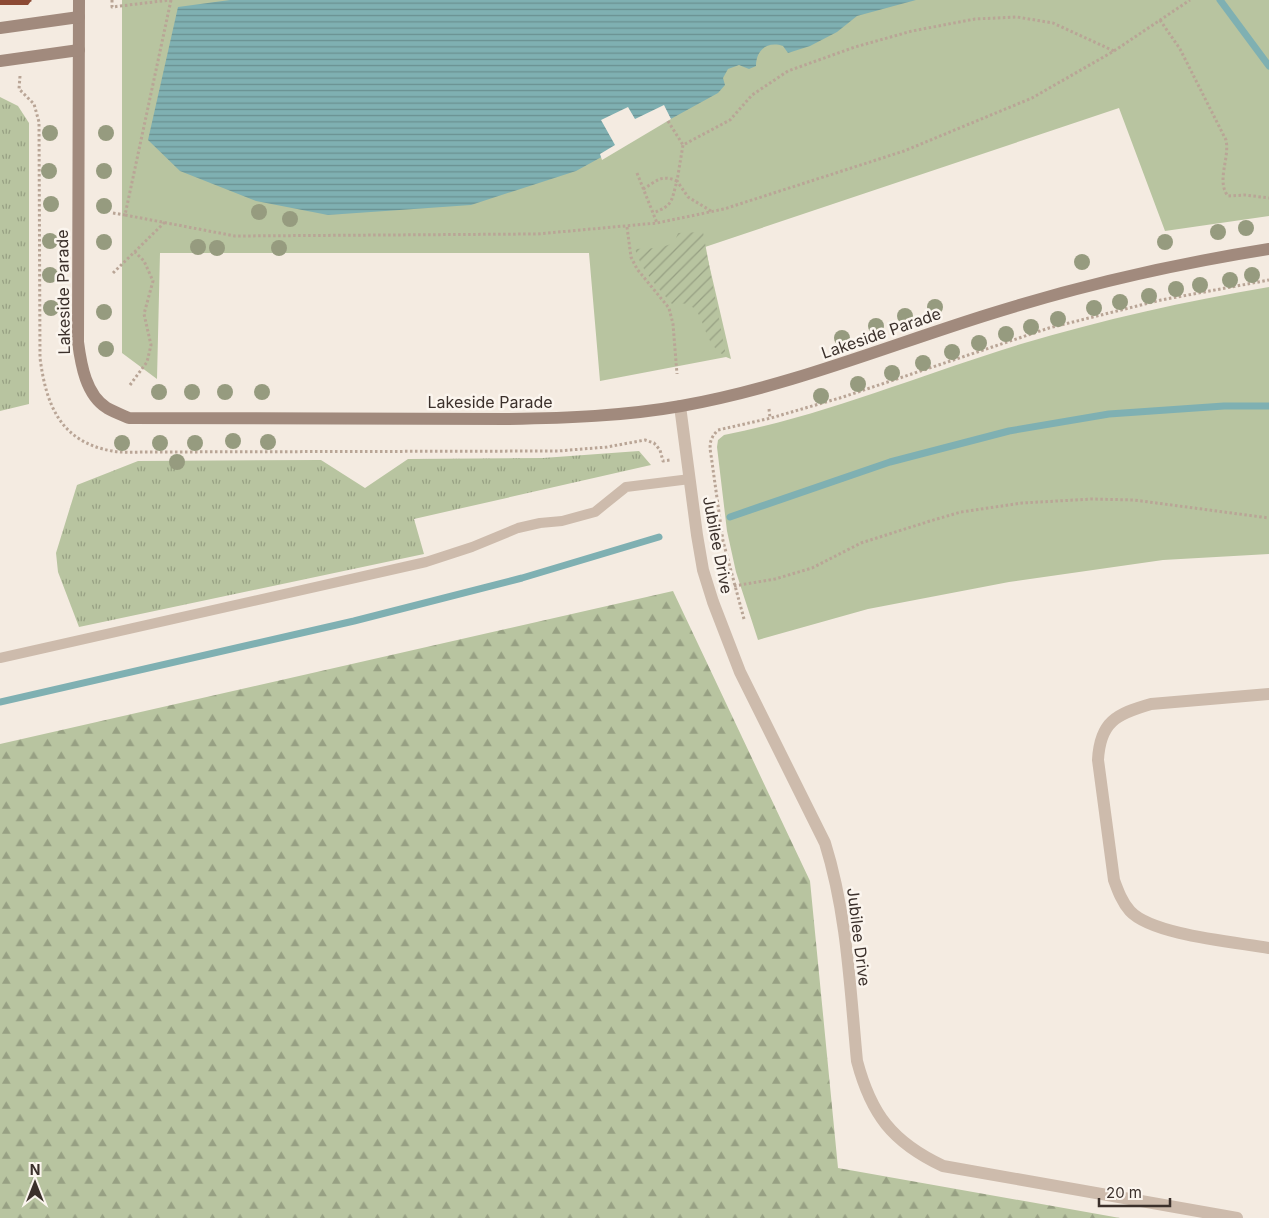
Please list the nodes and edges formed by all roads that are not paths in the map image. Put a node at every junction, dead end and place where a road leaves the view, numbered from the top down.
1 (79, 0) edge
2 (79, 17) junction
3 (0, 28) edge
4 (78, 50) junction
5 (0, 61) edge
6 (1269, 248) edge
7 (680, 406) junction
8 (690, 479) junction
9 (0, 658) edge
10 (1269, 694) edge
11 (1269, 948) edge
12 (1237, 1218) edge

1 - 2 street, Lakeside Parade
2 - 3 street
2 - 4 street, Lakeside Parade
4 - 5 street
4 - 7 street, Lakeside Parade
6 - 7 street, Lakeside Parade
7 - 8 street, Jubilee Drive
8 - 9 lane
8 - 12 street, Jubilee Drive
10 - 11 street

